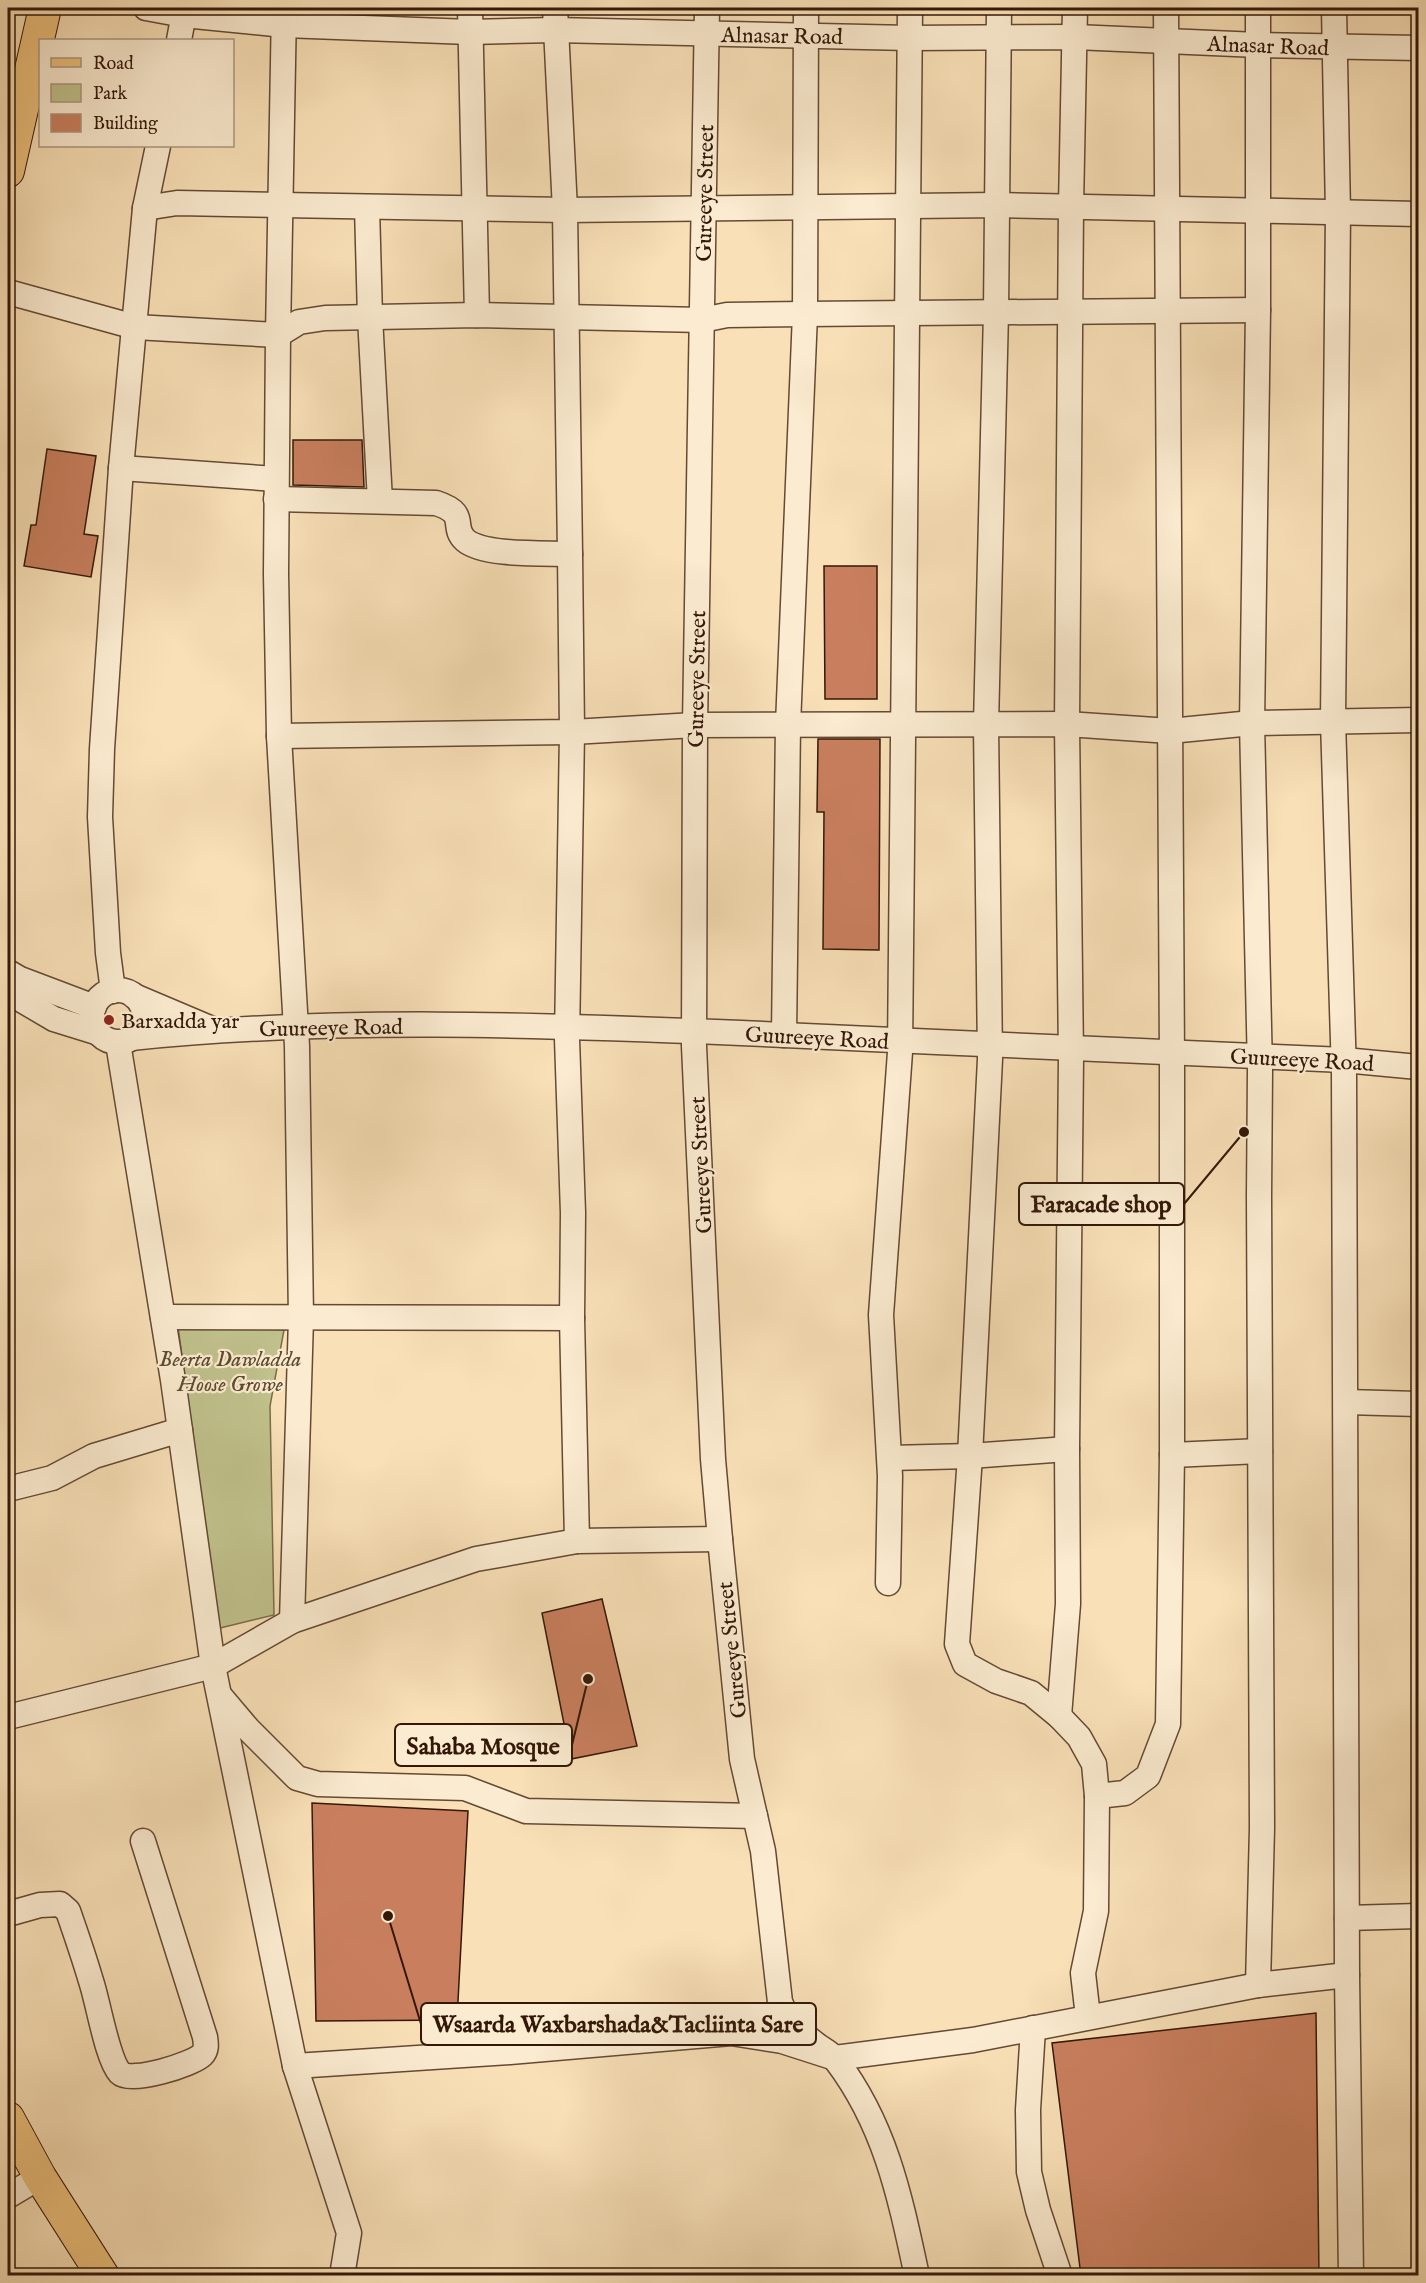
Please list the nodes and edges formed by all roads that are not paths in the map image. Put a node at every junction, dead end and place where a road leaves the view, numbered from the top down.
1 (45, 8) edge
2 (146, 8) edge
3 (470, 8) edge
4 (707, 8) edge
5 (806, 8) edge
6 (910, 8) edge
7 (999, 8) edge
8 (1075, 8) edge
9 (1166, 8) edge
10 (1258, 8) edge
11 (1334, 8) edge
12 (184, 11) edge
13 (284, 16) edge
14 (555, 19) edge
15 (470, 32) junction
16 (806, 34) junction
17 (706, 35) junction
18 (999, 37) junction
19 (1075, 37) junction
20 (910, 38) junction
21 (179, 39) edge
22 (1166, 42) junction
23 (1258, 45) junction
24 (1335, 47) junction
25 (1419, 48) edge
26 (158, 147) edge
27 (8, 171) edge
28 (280, 205) junction
29 (997, 205) junction
30 (908, 206) junction
31 (1071, 206) junction
32 (367, 207) junction
33 (806, 207) junction
34 (145, 208) junction
35 (1167, 208) junction
36 (474, 209) junction
37 (703, 209) junction
38 (565, 210) junction
39 (1259, 211) junction
40 (1338, 213) junction
41 (1419, 214) edge
42 (8, 292) edge
43 (1258, 310) junction
44 (1071, 311) junction
45 (1168, 311) junction
46 (907, 312) junction
47 (996, 312) junction
48 (805, 314) junction
49 (477, 315) junction
50 (370, 317) junction
51 (566, 317) junction
52 (702, 320) junction
53 (135, 327) junction
54 (278, 335) junction
55 (121, 468) junction
56 (276, 489) junction
57 (380, 501) junction
58 (570, 554) junction
59 (1333, 720) junction
60 (1419, 720) edge
61 (1252, 723) junction
62 (902, 724) junction
63 (1067, 724) junction
64 (695, 725) junction
65 (788, 725) junction
66 (986, 725) junction
67 (1170, 731) junction
68 (572, 732) junction
69 (279, 736) junction
70 (8, 972) edge
71 (8, 992) edge
72 (124, 994) junction
73 (94, 1007) junction
74 (567, 1025) junction
75 (295, 1026) junction
76 (215, 1030) junction
77 (693, 1031) junction
78 (96, 1032) junction
79 (784, 1035) junction
80 (900, 1040) junction
81 (125, 1041) junction
82 (990, 1045) junction
83 (1071, 1048) junction
84 (1172, 1053) junction
85 (1260, 1057) junction
86 (1344, 1060) junction
87 (1419, 1067) edge
88 (163, 1317) junction
89 (302, 1318) junction
90 (572, 1318) junction
91 (1346, 1402) junction
92 (1419, 1404) edge
93 (180, 1430) junction
94 (1066, 1449) junction
95 (1260, 1451) junction
96 (1172, 1455) junction
97 (970, 1456) junction
98 (890, 1458) junction
99 (8, 1489) edge
100 (720, 1539) junction
101 (577, 1540) junction
102 (888, 1582) dead end
103 (292, 1621) junction
104 (213, 1666) junction
105 (218, 1693) junction
106 (1059, 1716) junction
107 (8, 1717) edge
108 (1097, 1796) junction
109 (755, 1816) junction
110 (143, 1841) dead end
111 (8, 1914) edge
112 (1419, 1916) edge
113 (1347, 1918) junction
114 (1347, 1975) junction
115 (1258, 1985) junction
116 (1088, 2017) junction
117 (1033, 2028) junction
118 (834, 2058) junction
119 (294, 2066) junction
120 (8, 2118) edge
121 (40, 2177) junction
122 (8, 2196) edge
123 (103, 2276) edge
124 (342, 2276) edge
125 (917, 2276) edge
126 (1060, 2276) edge
127 (1351, 2276) edge

1 - 27 main road
2 - 12 street, Alnasar Road
3 - 15 street
4 - 17 street, Gureeye Street
5 - 16 street
6 - 20 street
7 - 18 street
8 - 19 street
9 - 22 street
10 - 23 street
11 - 24 street
12 - 13 street, Alnasar Road
12 - 21 street
13 - 15 street, Alnasar Road
13 - 28 street
14 - 15 street, Alnasar Road
14 - 17 street, Alnasar Road
14 - 38 street
15 - 36 street
16 - 17 street, Alnasar Road
16 - 20 street, Alnasar Road
16 - 33 street
17 - 37 street, Gureeye Street
18 - 19 street, Alnasar Road
18 - 20 street, Alnasar Road
18 - 29 street
19 - 22 street, Alnasar Road
19 - 31 street
20 - 30 street
22 - 23 street, Alnasar Road
22 - 35 street
23 - 24 street, Alnasar Road
23 - 39 street
24 - 25 street, Alnasar Road
24 - 40 street
26 - 34 street
28 - 32 street
28 - 34 street
28 - 54 street
29 - 30 street
29 - 31 street
29 - 47 street
30 - 33 street
30 - 46 street
31 - 35 street
31 - 44 street
32 - 36 street
32 - 50 street
33 - 37 street
33 - 48 street
34 - 53 street
35 - 39 street
35 - 45 street
36 - 38 street
36 - 49 street
37 - 38 street
37 - 52 street, Gureeye Street
38 - 51 street
39 - 40 street
39 - 43 street
40 - 41 street
40 - 59 street
42 - 53 street
43 - 45 street
43 - 61 street
44 - 45 street
44 - 47 street
44 - 63 street
45 - 67 street
46 - 47 street
46 - 48 street
46 - 62 street
47 - 66 street
48 - 52 street
48 - 65 street
49 - 50 street
49 - 51 street
50 - 54 street
50 - 57 street
51 - 52 street
51 - 58 street
52 - 64 street, Gureeye Street
53 - 54 street
53 - 55 street
54 - 56 street
55 - 56 street
55 - 72 street
56 - 57 street
56 - 69 street
57 - 58 street
58 - 68 street
59 - 60 street
59 - 61 street
59 - 86 street
61 - 67 street
61 - 85 street
62 - 65 street
62 - 66 street
62 - 80 street
63 - 66 street
63 - 67 street
63 - 83 street
64 - 65 street
64 - 68 street
64 - 77 street, Gureeye Street
65 - 79 street
66 - 82 street
67 - 84 street
68 - 69 street
68 - 74 street
69 - 75 street
70 - 73 street
71 - 78 street
72 - 73 street
72 - 76 street
72 - 81 street
73 - 78 street
74 - 75 street, Guureeye Road
74 - 77 street, Guureeye Road
74 - 90 street
75 - 76 street, Guureeye Road
75 - 89 street
76 - 81 street, Guureeye Road
77 - 79 street, Guureeye Road
77 - 100 street, Gureeye Street
78 - 81 street
79 - 80 street, Guureeye Road
80 - 82 street, Guureeye Road
80 - 98 street
81 - 88 street
82 - 83 street, Guureeye Road
82 - 97 street
83 - 84 street, Guureeye Road
83 - 94 street
84 - 85 street, Guureeye Road
84 - 96 street
85 - 86 street, Guureeye Road
85 - 95 street
86 - 87 street, Guureeye Road
86 - 91 street
88 - 89 street
88 - 93 street
89 - 90 street
89 - 103 street
90 - 101 street
91 - 92 street
91 - 113 street
93 - 99 street
93 - 104 street
94 - 97 street
94 - 106 street
95 - 96 street
95 - 115 street
96 - 108 street
97 - 98 street
97 - 106 street
98 - 102 street
100 - 101 street
100 - 109 street, Gureeye Street
101 - 103 street
103 - 104 street
104 - 105 street
104 - 107 street
105 - 109 street
105 - 119 street
106 - 108 street
108 - 116 street
109 - 118 street, Gureeye Street
110 - 111 street
112 - 113 street
113 - 114 street
114 - 115 street
114 - 127 street
115 - 116 street
116 - 117 street
117 - 118 street
117 - 126 street
118 - 119 street
118 - 125 street, Gureeye Street
119 - 124 street
120 - 121 main road
121 - 122 street
121 - 123 main road

